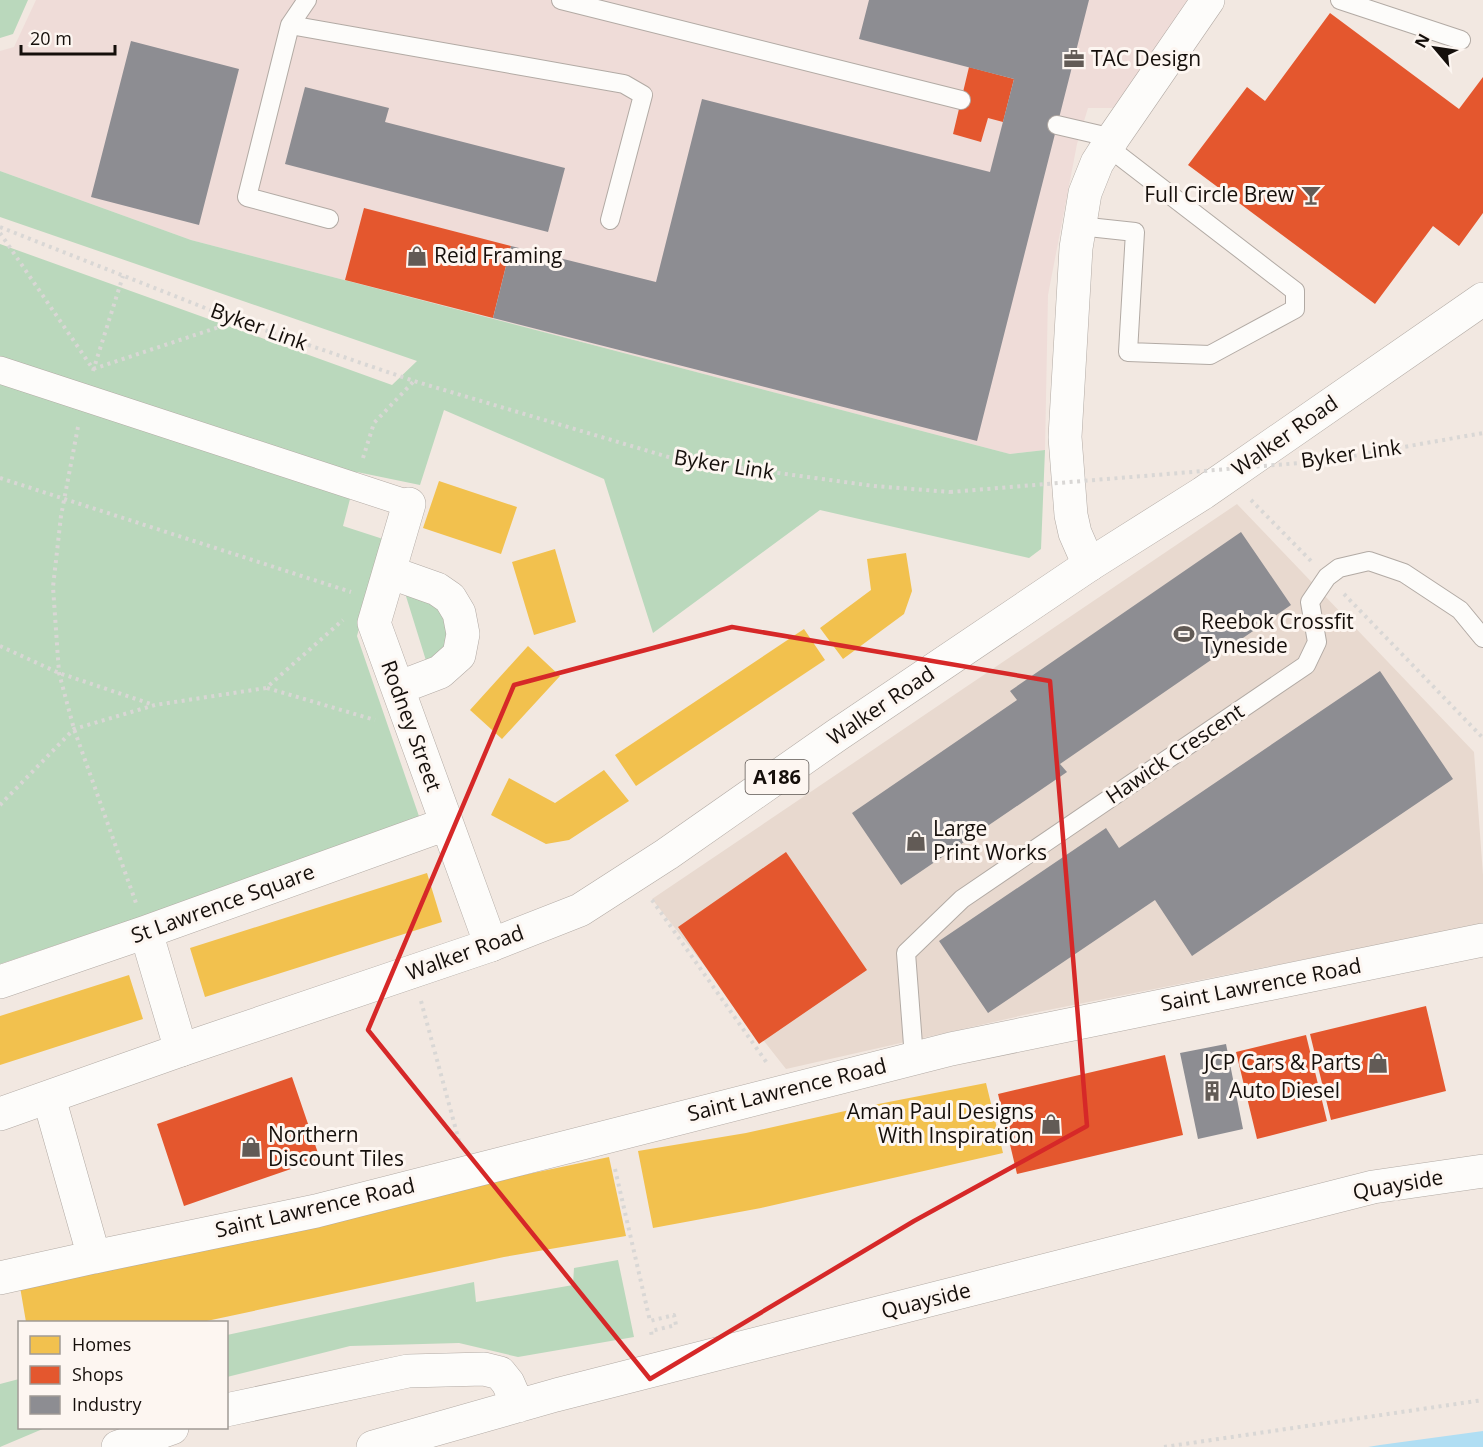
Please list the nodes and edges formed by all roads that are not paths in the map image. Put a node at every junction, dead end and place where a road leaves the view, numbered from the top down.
1 (307, 0) edge
2 (561, 0) edge
3 (1208, 0) edge
4 (1340, 0) edge
5 (290, 25) junction
6 (1461, 40) dead end
7 (962, 100) dead end
8 (1057, 124) dead end
9 (1110, 143) junction
10 (329, 219) dead end
11 (610, 220) dead end
12 (1079, 226) junction
13 (1483, 299) edge
14 (0, 370) edge
15 (409, 504) joint
16 (1089, 565) junction
17 (381, 599) junction
18 (1483, 638) edge
19 (398, 688) junction
20 (446, 824) junction
21 (146, 932) junction
22 (1483, 940) edge
23 (491, 945) junction
24 (0, 982) edge
25 (181, 1050) junction
26 (914, 1058) junction
27 (49, 1098) junction
28 (0, 1114) edge
29 (1483, 1171) edge
30 (94, 1257) junction
31 (0, 1278) edge
32 (518, 1406) junction
33 (228, 1410) edge
34 (169, 1429) edge
35 (118, 1447) edge
36 (373, 1447) edge

1 - 5 lane
2 - 7 lane
3 - 9 street
4 - 6 lane
5 - 10 lane
5 - 11 lane
8 - 9 lane
9 - 12 street
9 - 12 lane
12 - 16 street
13 - 16 street, Walker Road / A186
14 - 15 street
15 - 17 street
16 - 23 street, Walker Road / A186
17 - 19 street, Rodney Street
17 - 19 street
18 - 26 lane, Hawick Crescent
19 - 20 street, Rodney Street
20 - 21 street, St Lawrence Square
20 - 23 street, Rodney Street
21 - 24 street, St Lawrence Square
21 - 25 street
22 - 26 street, Saint Lawrence Road
23 - 25 street, Walker Road / A186
25 - 27 street, Walker Road / A186
26 - 30 street, Saint Lawrence Road
27 - 28 street, Walker Road / A186
27 - 30 street
29 - 32 street, Quayside
30 - 31 street, Saint Lawrence Road
32 - 33 street
32 - 36 street, Quayside
34 - 35 street

